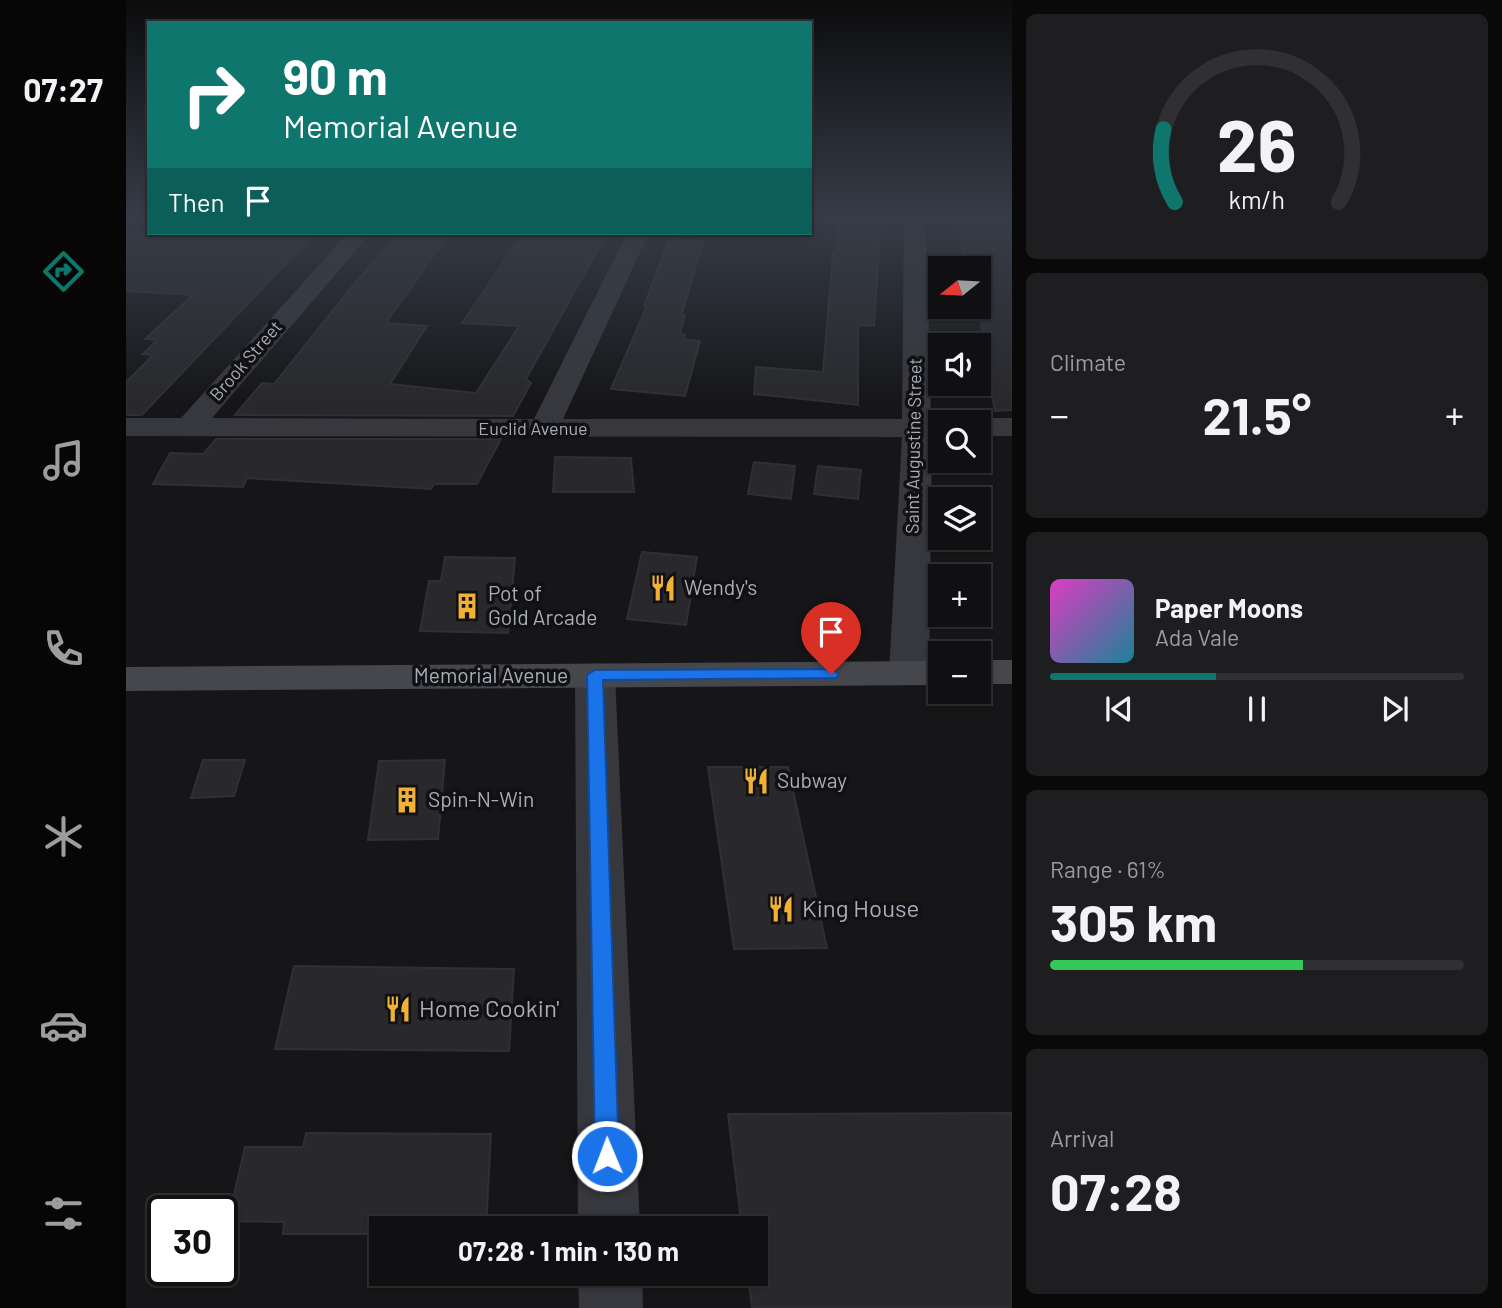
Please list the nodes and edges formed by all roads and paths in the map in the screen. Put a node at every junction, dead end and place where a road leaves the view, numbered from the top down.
1 (319, 279) edge
2 (616, 279) edge
3 (919, 279) edge
4 (126, 427) edge
5 (991, 427) edge
6 (1012, 427) edge
7 (188, 428) junction
8 (928, 428) edge
9 (544, 429) junction
10 (991, 672) edge
11 (1012, 672) edge
12 (925, 673) edge
13 (595, 675) junction
14 (126, 679) edge
15 (609, 1216) edge
16 (610, 1286) edge
17 (611, 1308) edge

1 - 7 street, Brook Street
2 - 9 street
3 - 8 street, Saint Augustine Street
4 - 7 street, Euclid Avenue
5 - 6 street
7 - 9 street, Euclid Avenue
8 - 9 street, Euclid Avenue
8 - 12 street, Saint Augustine Street
10 - 11 main road
12 - 13 main road, Memorial Avenue
13 - 14 main road, Memorial Avenue
13 - 15 street
16 - 17 street

